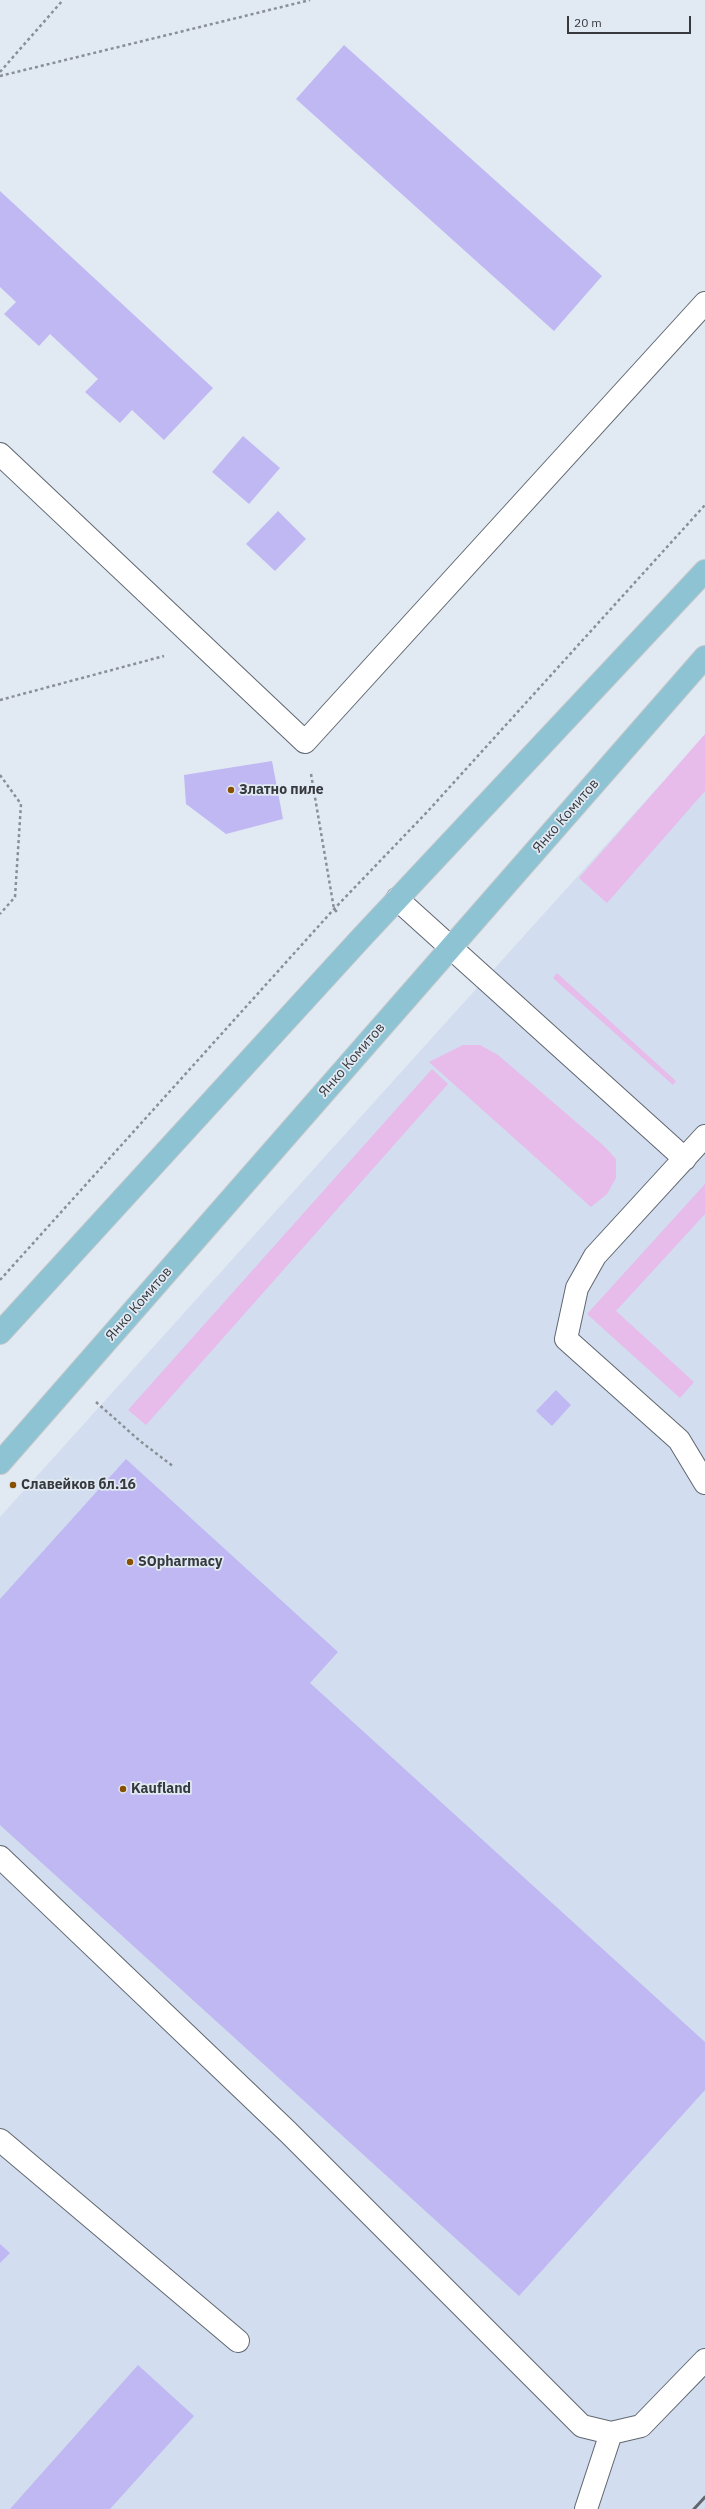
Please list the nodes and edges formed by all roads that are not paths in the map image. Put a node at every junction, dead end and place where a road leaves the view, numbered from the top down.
1 (705, 303) edge
2 (0, 454) edge
3 (705, 571) edge
4 (705, 657) edge
5 (397, 899) junction
6 (450, 946) junction
7 (705, 1136) edge
8 (684, 1159) junction
9 (0, 1333) edge
10 (0, 1463) edge
11 (705, 1483) edge
12 (0, 1857) edge
13 (0, 2140) edge
14 (238, 2341) dead end
15 (705, 2360) edge
16 (611, 2433) junction
17 (586, 2509) edge

1 - 2 street
3 - 5 main road
4 - 6 main road, Янко Комитов
5 - 6 street
5 - 9 main road
6 - 8 street
6 - 10 main road, Янко Комитов
7 - 8 street
8 - 11 street
12 - 16 street
13 - 14 street
15 - 16 street
16 - 17 street

